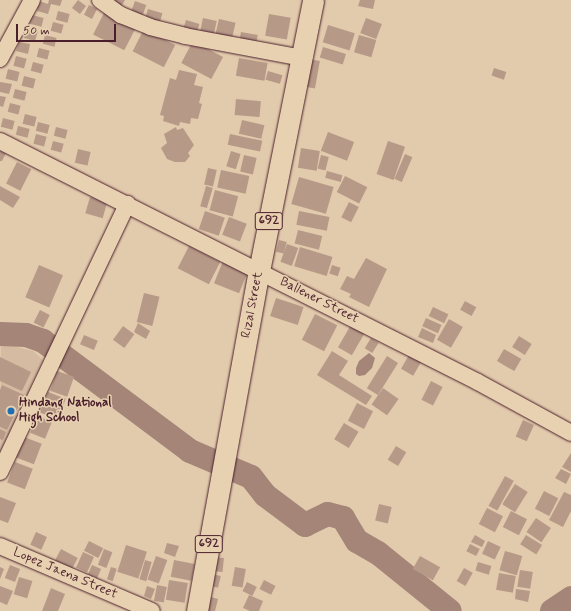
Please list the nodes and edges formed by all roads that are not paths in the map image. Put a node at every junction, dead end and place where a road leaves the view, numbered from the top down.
1 (32, 0) edge
2 (100, 0) edge
3 (313, 0) edge
4 (302, 58) junction
5 (0, 59) edge
6 (0, 141) edge
7 (127, 204) junction
8 (259, 271) junction
9 (571, 433) edge
10 (0, 472) edge
11 (0, 546) edge
12 (152, 611) edge
13 (197, 611) edge

1 - 5 street
2 - 4 street
3 - 4 main road, Rizal Street / 692
4 - 8 main road, Rizal Street / 692
6 - 7 street, Ballener Street
7 - 8 street, Ballener Street
7 - 10 street
8 - 9 street, Ballener Street
8 - 13 main road, Rizal Street / 692
11 - 12 street, Lopez Jaena Street

